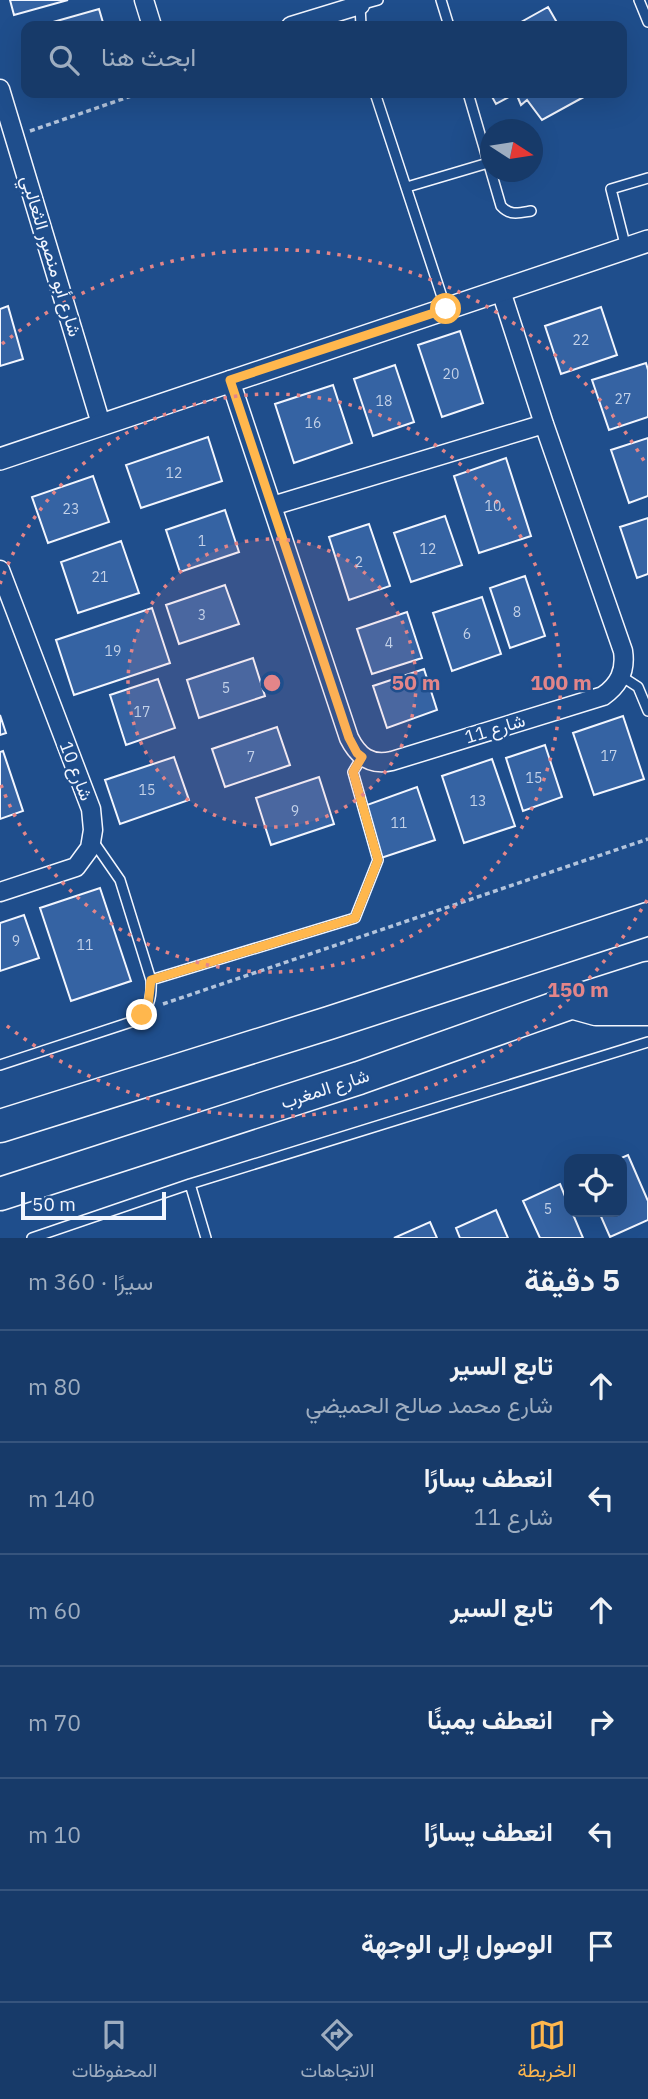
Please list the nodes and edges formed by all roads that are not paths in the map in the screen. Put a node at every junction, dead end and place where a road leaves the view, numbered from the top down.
1 (144, 0) edge
2 (378, 0) edge
3 (442, 0) edge
4 (639, 0) edge
5 (360, 3) edge
6 (150, 21) edge
7 (306, 21) edge
8 (361, 21) edge
9 (448, 21) edge
10 (648, 22) edge
11 (0, 89) edge
12 (377, 98) edge
13 (469, 98) edge
14 (480, 135) edge
15 (480, 165) edge
16 (648, 178) edge
17 (494, 182) edge
18 (407, 187) junction
19 (531, 211) dead end
20 (648, 242) edge
21 (626, 248) junction
22 (501, 291) junction
23 (446, 309) junction
24 (230, 380) junction
25 (101, 424) junction
26 (544, 424) junction
27 (0, 459) edge
28 (272, 506) junction
29 (0, 570) edge
30 (5, 600) edge
31 (621, 676) junction
32 (648, 711) edge
33 (362, 757) junction
34 (92, 840) junction
35 (0, 892) edge
36 (648, 919) edge
37 (648, 978) edge
38 (151, 980) junction
39 (570, 1003) junction
40 (648, 1009) edge
41 (648, 1042) edge
42 (0, 1065) edge
43 (0, 1125) edge
44 (190, 1184) junction
45 (0, 1194) edge
46 (32, 1238) edge
47 (206, 1238) edge

1 - 6 street
2 - 5 lane
3 - 9 lane
4 - 10 lane
5 - 7 street
5 - 8 lane
11 - 25 street, شارع أبو منصور الثعالبي
12 - 18 lane
13 - 14 lane
15 - 18 lane
16 - 21 lane
17 - 19 lane
18 - 23 lane
20 - 21 street
21 - 22 street
22 - 23 street
22 - 26 street
23 - 24 street
24 - 25 street
24 - 28 street
25 - 27 street
26 - 28 street
26 - 31 street
28 - 33 street
29 - 30 street, شارع 10
30 - 34 street, شارع 10
31 - 32 lane
31 - 33 street, شارع 11
33 - 38 lane
34 - 35 street
34 - 38 lane
36 - 43 highway
37 - 39 highway, شارع المغرب
38 - 42 lane
39 - 40 highway
39 - 45 highway, شارع المغرب
41 - 44 lane
44 - 46 lane
44 - 47 lane

